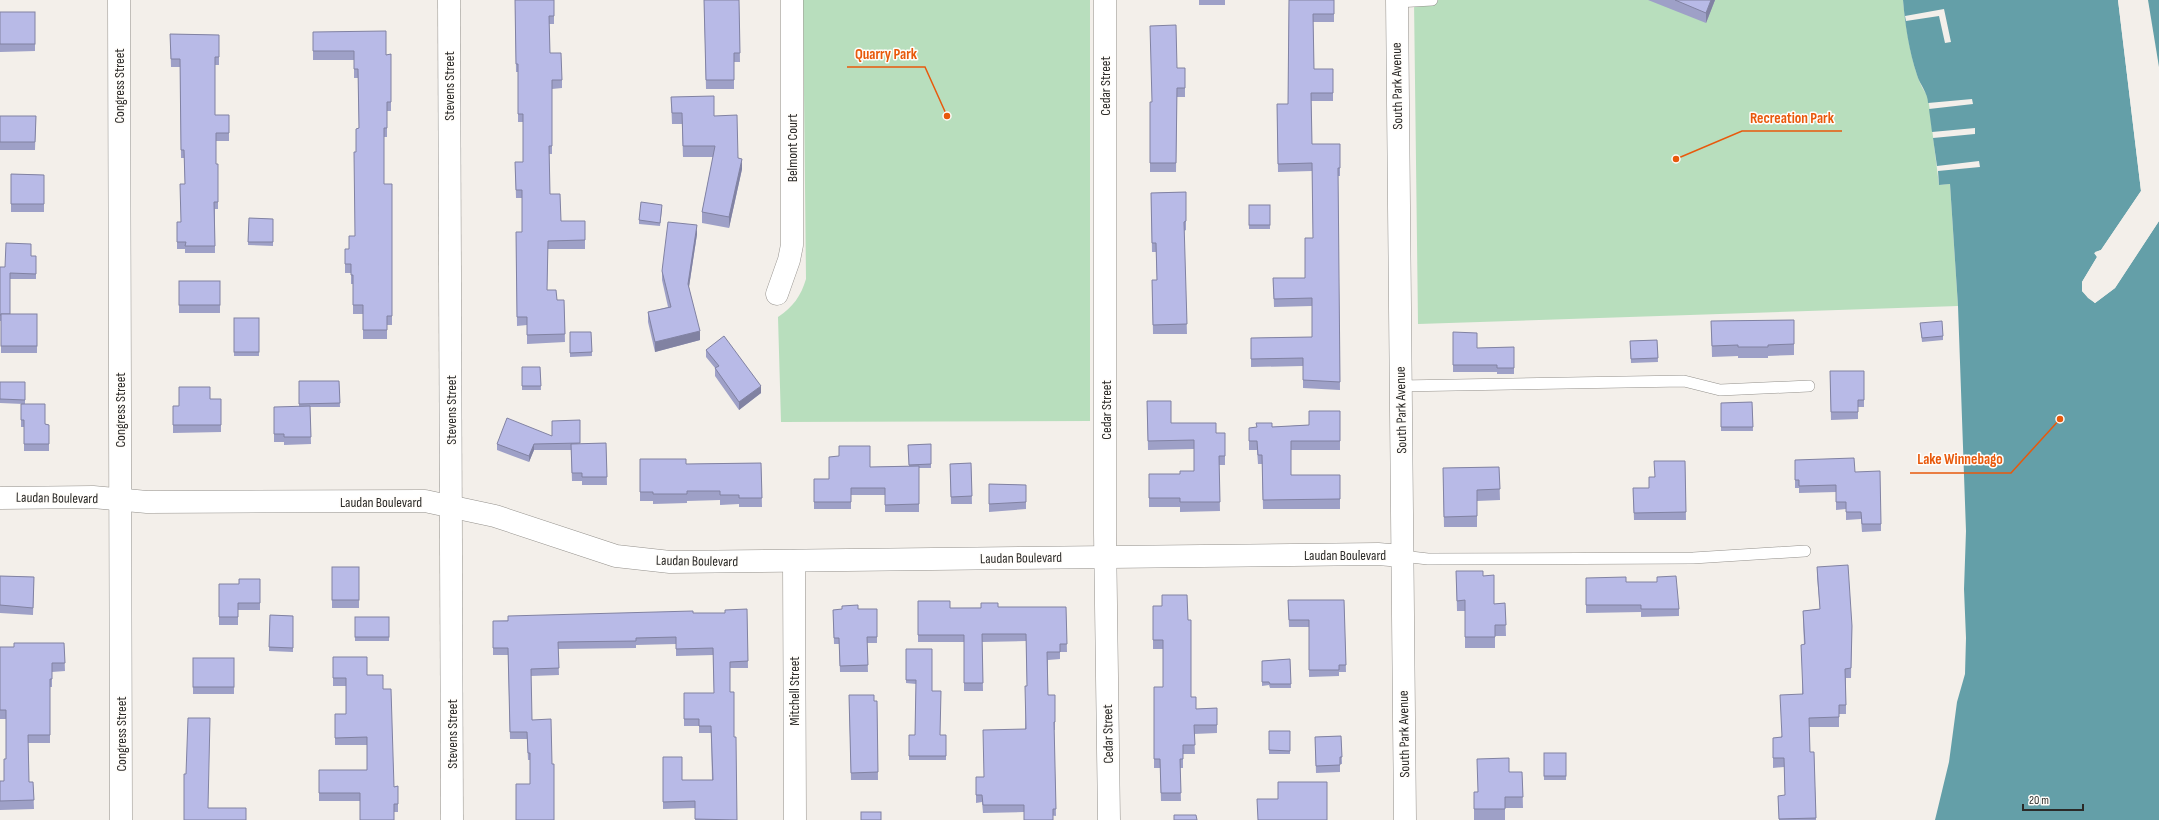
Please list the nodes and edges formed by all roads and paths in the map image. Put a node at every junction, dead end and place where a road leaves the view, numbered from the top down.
1 (119, 0) edge
2 (449, 0) edge
3 (792, 0) edge
4 (1105, 0) edge
5 (1432, 0) edge
6 (1397, 1) edge
7 (777, 294) dead end
8 (1400, 386) junction
9 (1809, 386) dead end
10 (0, 498) edge
11 (120, 500) junction
12 (452, 507) junction
13 (1805, 551) dead end
14 (1106, 556) junction
15 (1402, 556) junction
16 (794, 561) junction
17 (121, 820) edge
18 (452, 820) edge
19 (795, 820) edge
20 (1109, 820) edge
21 (1405, 820) edge

1 - 11 street, Congress Street
2 - 12 street, Stevens Street
3 - 7 street, Belmont Court
4 - 14 street, Cedar Street
5 - 6 lane
6 - 8 street, South Park Avenue
8 - 9 lane
8 - 15 street, South Park Avenue
10 - 11 street, Laudan Boulevard
11 - 12 street, Laudan Boulevard
11 - 17 street, Congress Street
12 - 16 street, Laudan Boulevard
12 - 18 street, Stevens Street
13 - 15 lane
14 - 15 street, Laudan Boulevard
14 - 16 street, Laudan Boulevard
14 - 20 street, Cedar Street
15 - 21 street, South Park Avenue
16 - 19 street, Mitchell Street

